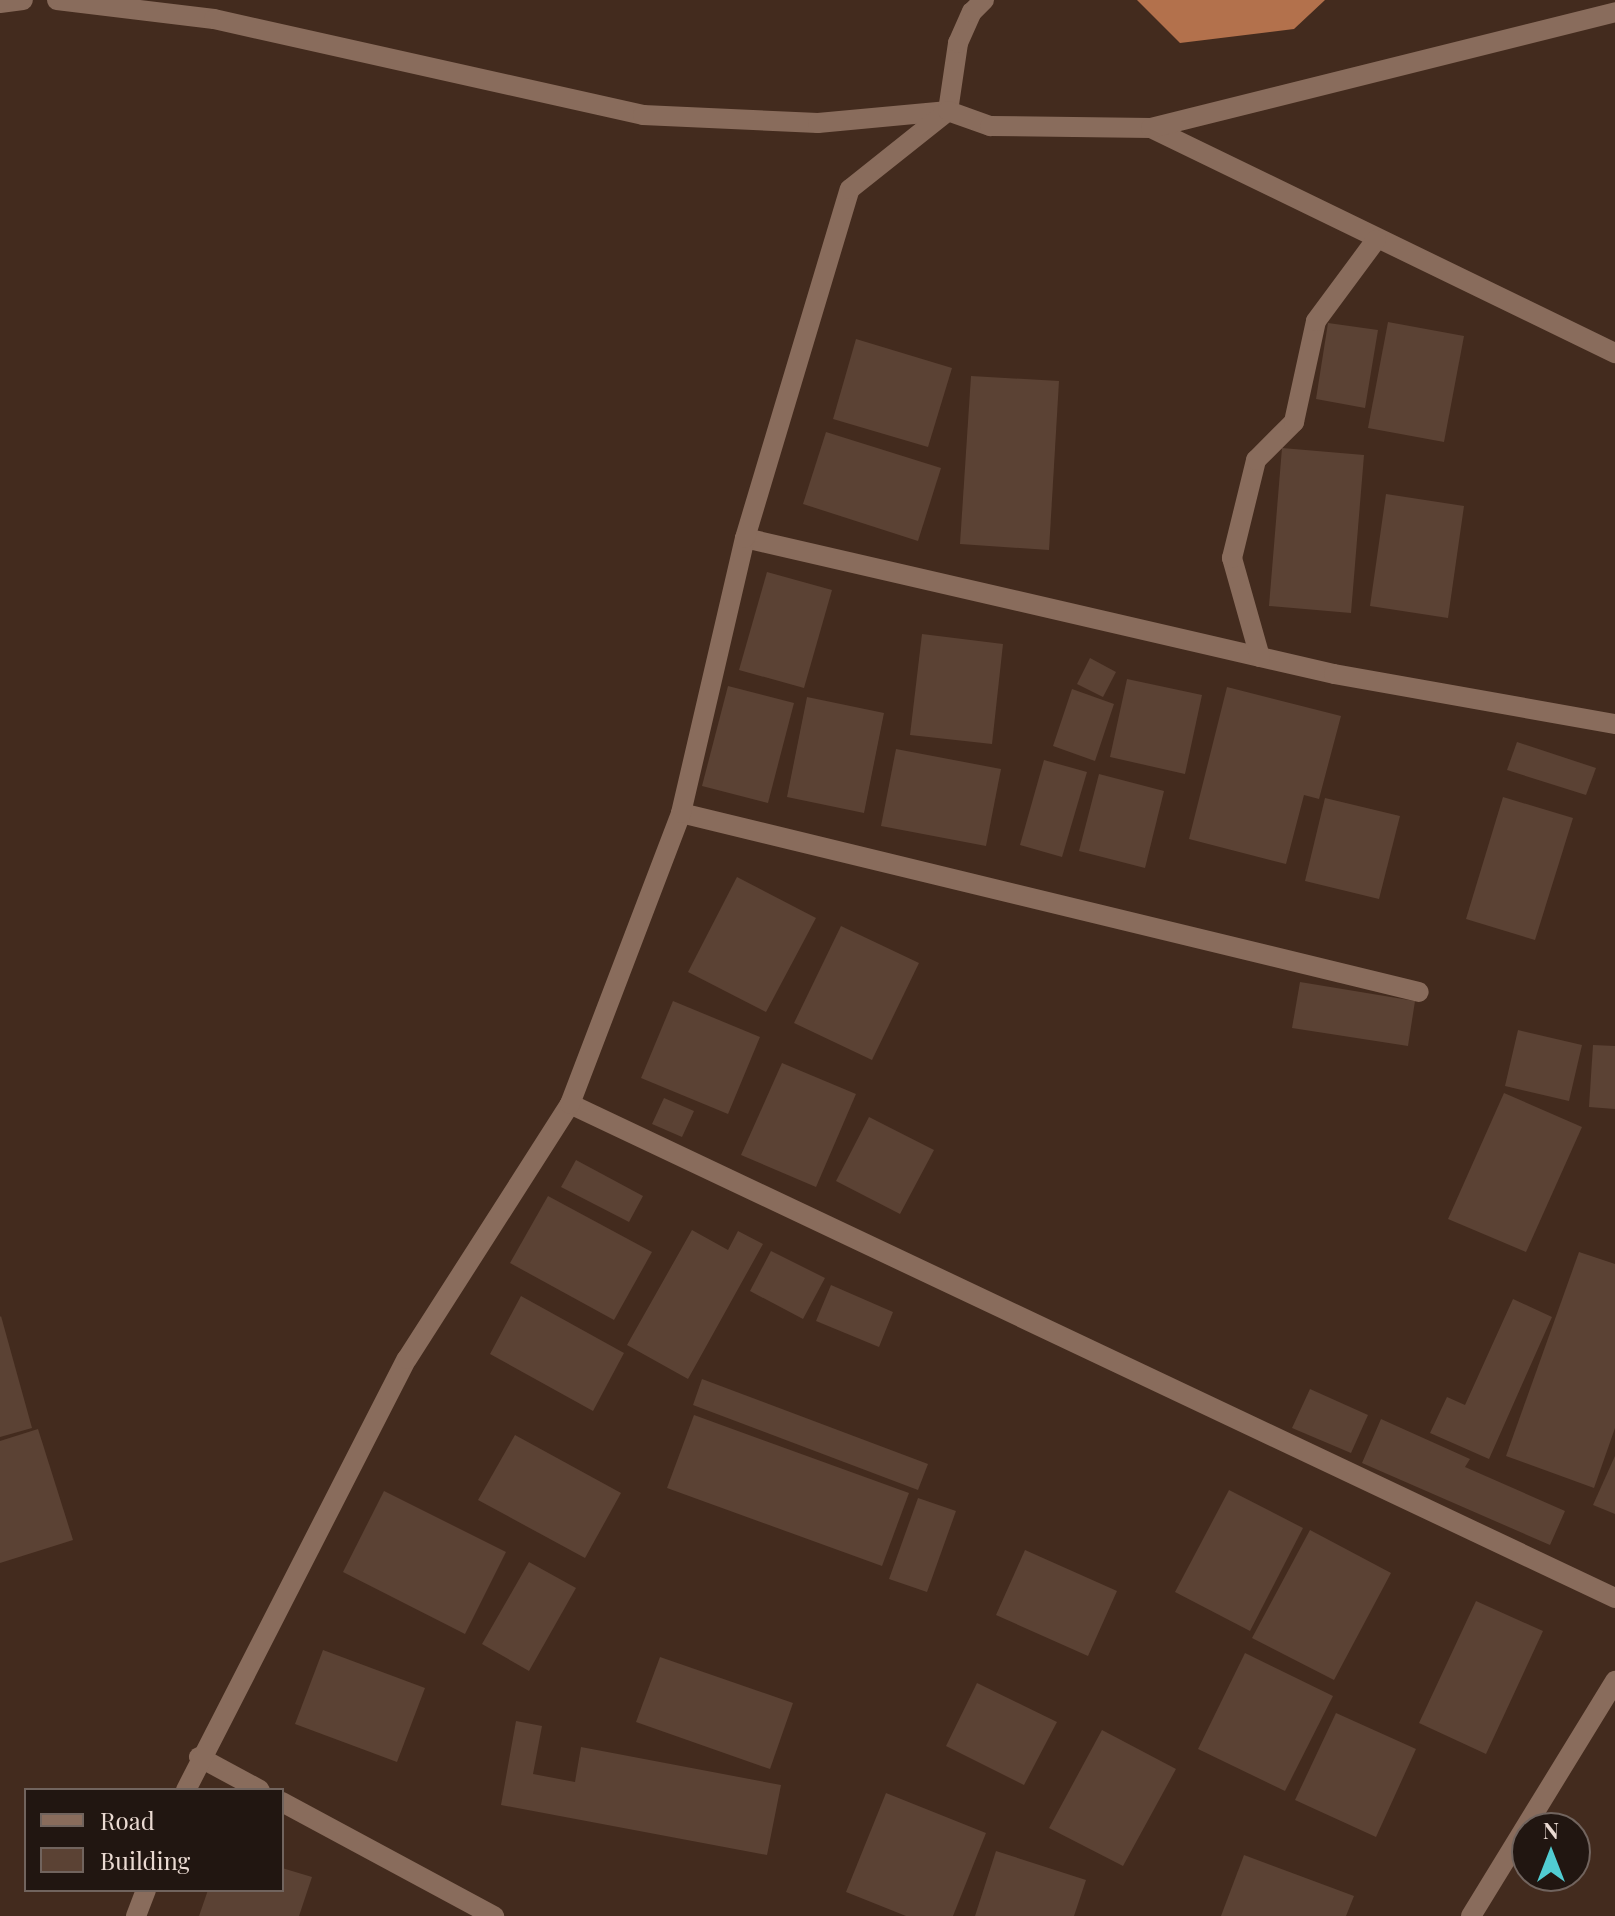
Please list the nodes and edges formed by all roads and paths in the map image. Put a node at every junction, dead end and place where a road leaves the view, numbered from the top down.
1 (23, 0) edge
2 (57, 0) edge
3 (984, 0) edge
4 (0, 3) edge
5 (1615, 12) edge
6 (948, 111) junction
7 (1151, 128) junction
8 (1376, 240) junction
9 (1615, 353) edge
10 (745, 538) junction
11 (1260, 657) junction
12 (1615, 724) edge
13 (681, 813) junction
14 (1419, 992) dead end
15 (570, 1104) junction
16 (1615, 1598) edge
17 (1615, 1681) edge
18 (199, 1757) junction
19 (187, 1788) edge
20 (256, 1788) edge
21 (284, 1803) edge
22 (145, 1892) edge
23 (136, 1916) edge
24 (494, 1916) edge
25 (1471, 1916) edge

1 - 4 street
2 - 6 street
3 - 6 street
5 - 7 street
6 - 7 street
6 - 10 street
7 - 8 street
8 - 9 street
8 - 11 street
10 - 11 street
10 - 13 street
11 - 12 street
13 - 14 street
13 - 15 street
15 - 16 street
15 - 18 street
17 - 25 street
18 - 19 street
18 - 20 street
21 - 24 street
22 - 23 street

